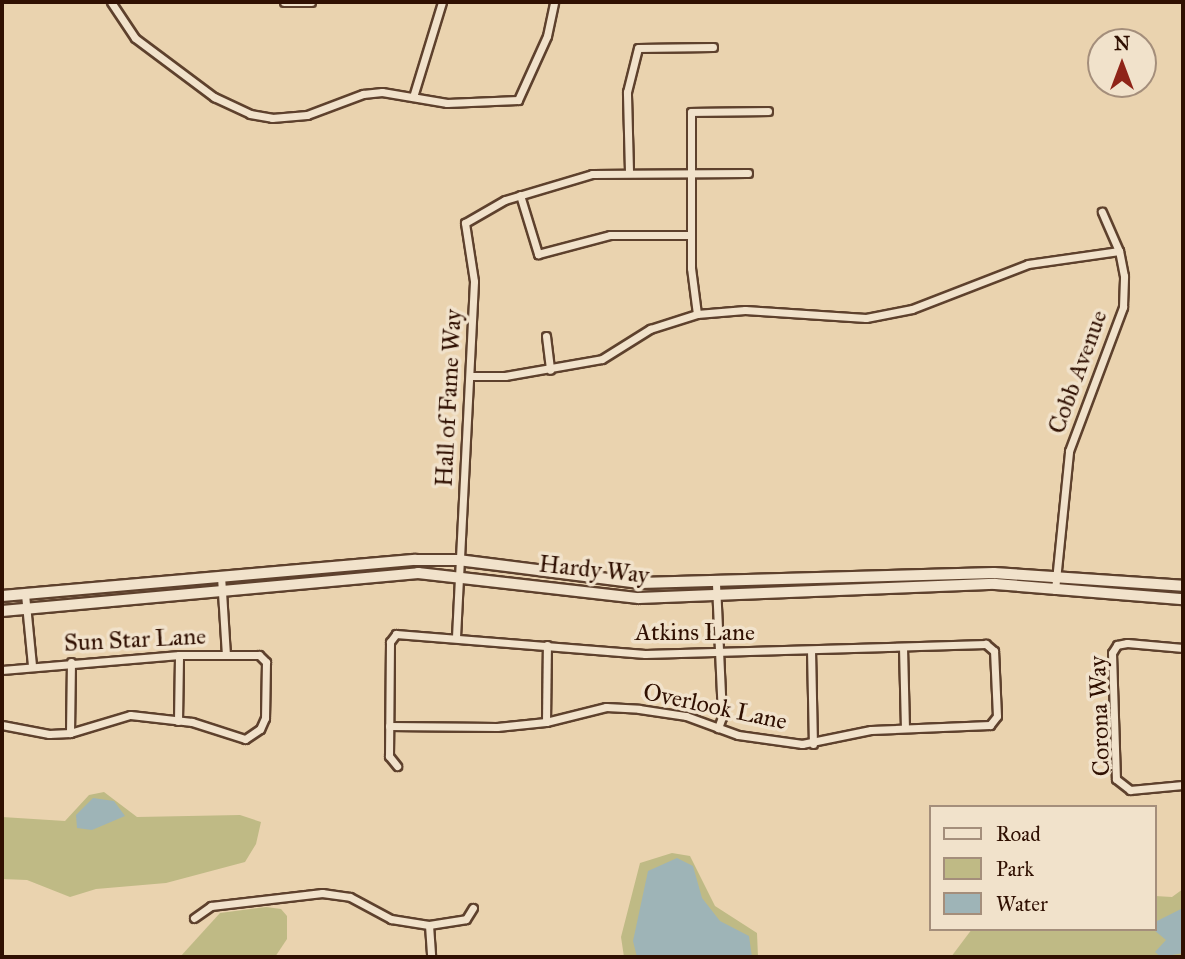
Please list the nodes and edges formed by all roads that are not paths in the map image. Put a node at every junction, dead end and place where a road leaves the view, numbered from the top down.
1 (111, 2) edge
2 (284, 2) edge
3 (311, 2) edge
4 (442, 2) edge
5 (554, 2) edge
6 (713, 47) dead end
7 (413, 97) junction
8 (768, 111) dead end
9 (629, 172) junction
10 (691, 172) junction
11 (748, 173) dead end
12 (520, 195) junction
13 (1102, 212) dead end
14 (690, 234) junction
15 (1119, 251) junction
16 (697, 314) junction
17 (546, 335) dead end
18 (550, 370) junction
19 (471, 376) junction
20 (458, 560) junction
21 (221, 576) junction
22 (458, 576) junction
23 (1056, 576) junction
24 (716, 584) junction
25 (1183, 586) edge
26 (222, 590) junction
27 (1055, 590) junction
28 (25, 594) junction
29 (2, 596) edge
30 (717, 596) junction
31 (1183, 599) edge
32 (27, 609) junction
33 (2, 611) edge
34 (456, 637) junction
35 (547, 645) junction
36 (903, 647) junction
37 (1183, 648) edge
38 (811, 649) junction
39 (719, 654) junction
40 (179, 655) junction
41 (226, 655) junction
42 (71, 662) junction
43 (32, 665) junction
44 (2, 669) edge
45 (178, 721) junction
46 (546, 722) junction
47 (2, 725) edge
48 (990, 725) joint
49 (389, 726) junction
50 (905, 727) junction
51 (718, 728) junction
52 (70, 733) junction
53 (813, 744) junction
54 (397, 766) dead end
55 (1183, 785) edge
56 (473, 908) dead end
57 (194, 918) dead end
58 (429, 926) junction
59 (431, 957) edge

1 - 7 street
2 - 3 street
4 - 7 street
5 - 7 street
6 - 9 street
8 - 10 street
9 - 10 street
9 - 12 street
10 - 11 street
10 - 14 street
12 - 14 street
12 - 19 street, Hall of Fame Way
13 - 15 street, Cobb Avenue
14 - 16 street
15 - 16 street
15 - 23 street, Cobb Avenue
16 - 18 street
17 - 18 street
18 - 19 street
19 - 20 street, Hall of Fame Way
20 - 21 main road, Hardy Way
20 - 22 street, Hall of Fame Way
20 - 24 main road, Hardy Way
21 - 26 street
21 - 28 main road, Hardy Way
22 - 26 main road, Hardy Way
22 - 30 main road, Hardy Way
22 - 34 street, Hall of Fame Way
23 - 24 main road, Hardy Way
23 - 25 main road, Hardy Way
23 - 27 street, Cobb Avenue
24 - 30 street
26 - 32 main road, Hardy Way
26 - 41 street
27 - 30 main road, Hardy Way
27 - 31 main road, Hardy Way
28 - 29 main road, Hardy Way
28 - 32 street
30 - 39 street
32 - 33 main road, Hardy Way
32 - 43 street
34 - 35 street, Atkins Lane
34 - 49 street, Atkins Lane
35 - 39 street, Atkins Lane
35 - 46 street
36 - 38 street, Atkins Lane
36 - 48 street, Atkins Lane
36 - 50 street
37 - 55 street, Corona Way
38 - 39 street, Atkins Lane
38 - 53 street
39 - 51 street
40 - 41 street, Sun Star Lane
40 - 42 street, Sun Star Lane
40 - 45 street
41 - 45 street, Sun Star Lane
42 - 43 street, Sun Star Lane
42 - 52 street
43 - 44 street, Sun Star Lane
45 - 52 street
46 - 49 street, Overlook Lane
46 - 51 street, Overlook Lane
47 - 52 street
48 - 50 street, Overlook Lane
49 - 54 street
50 - 53 street, Overlook Lane
51 - 53 street, Overlook Lane
56 - 58 street
57 - 58 street
58 - 59 street

